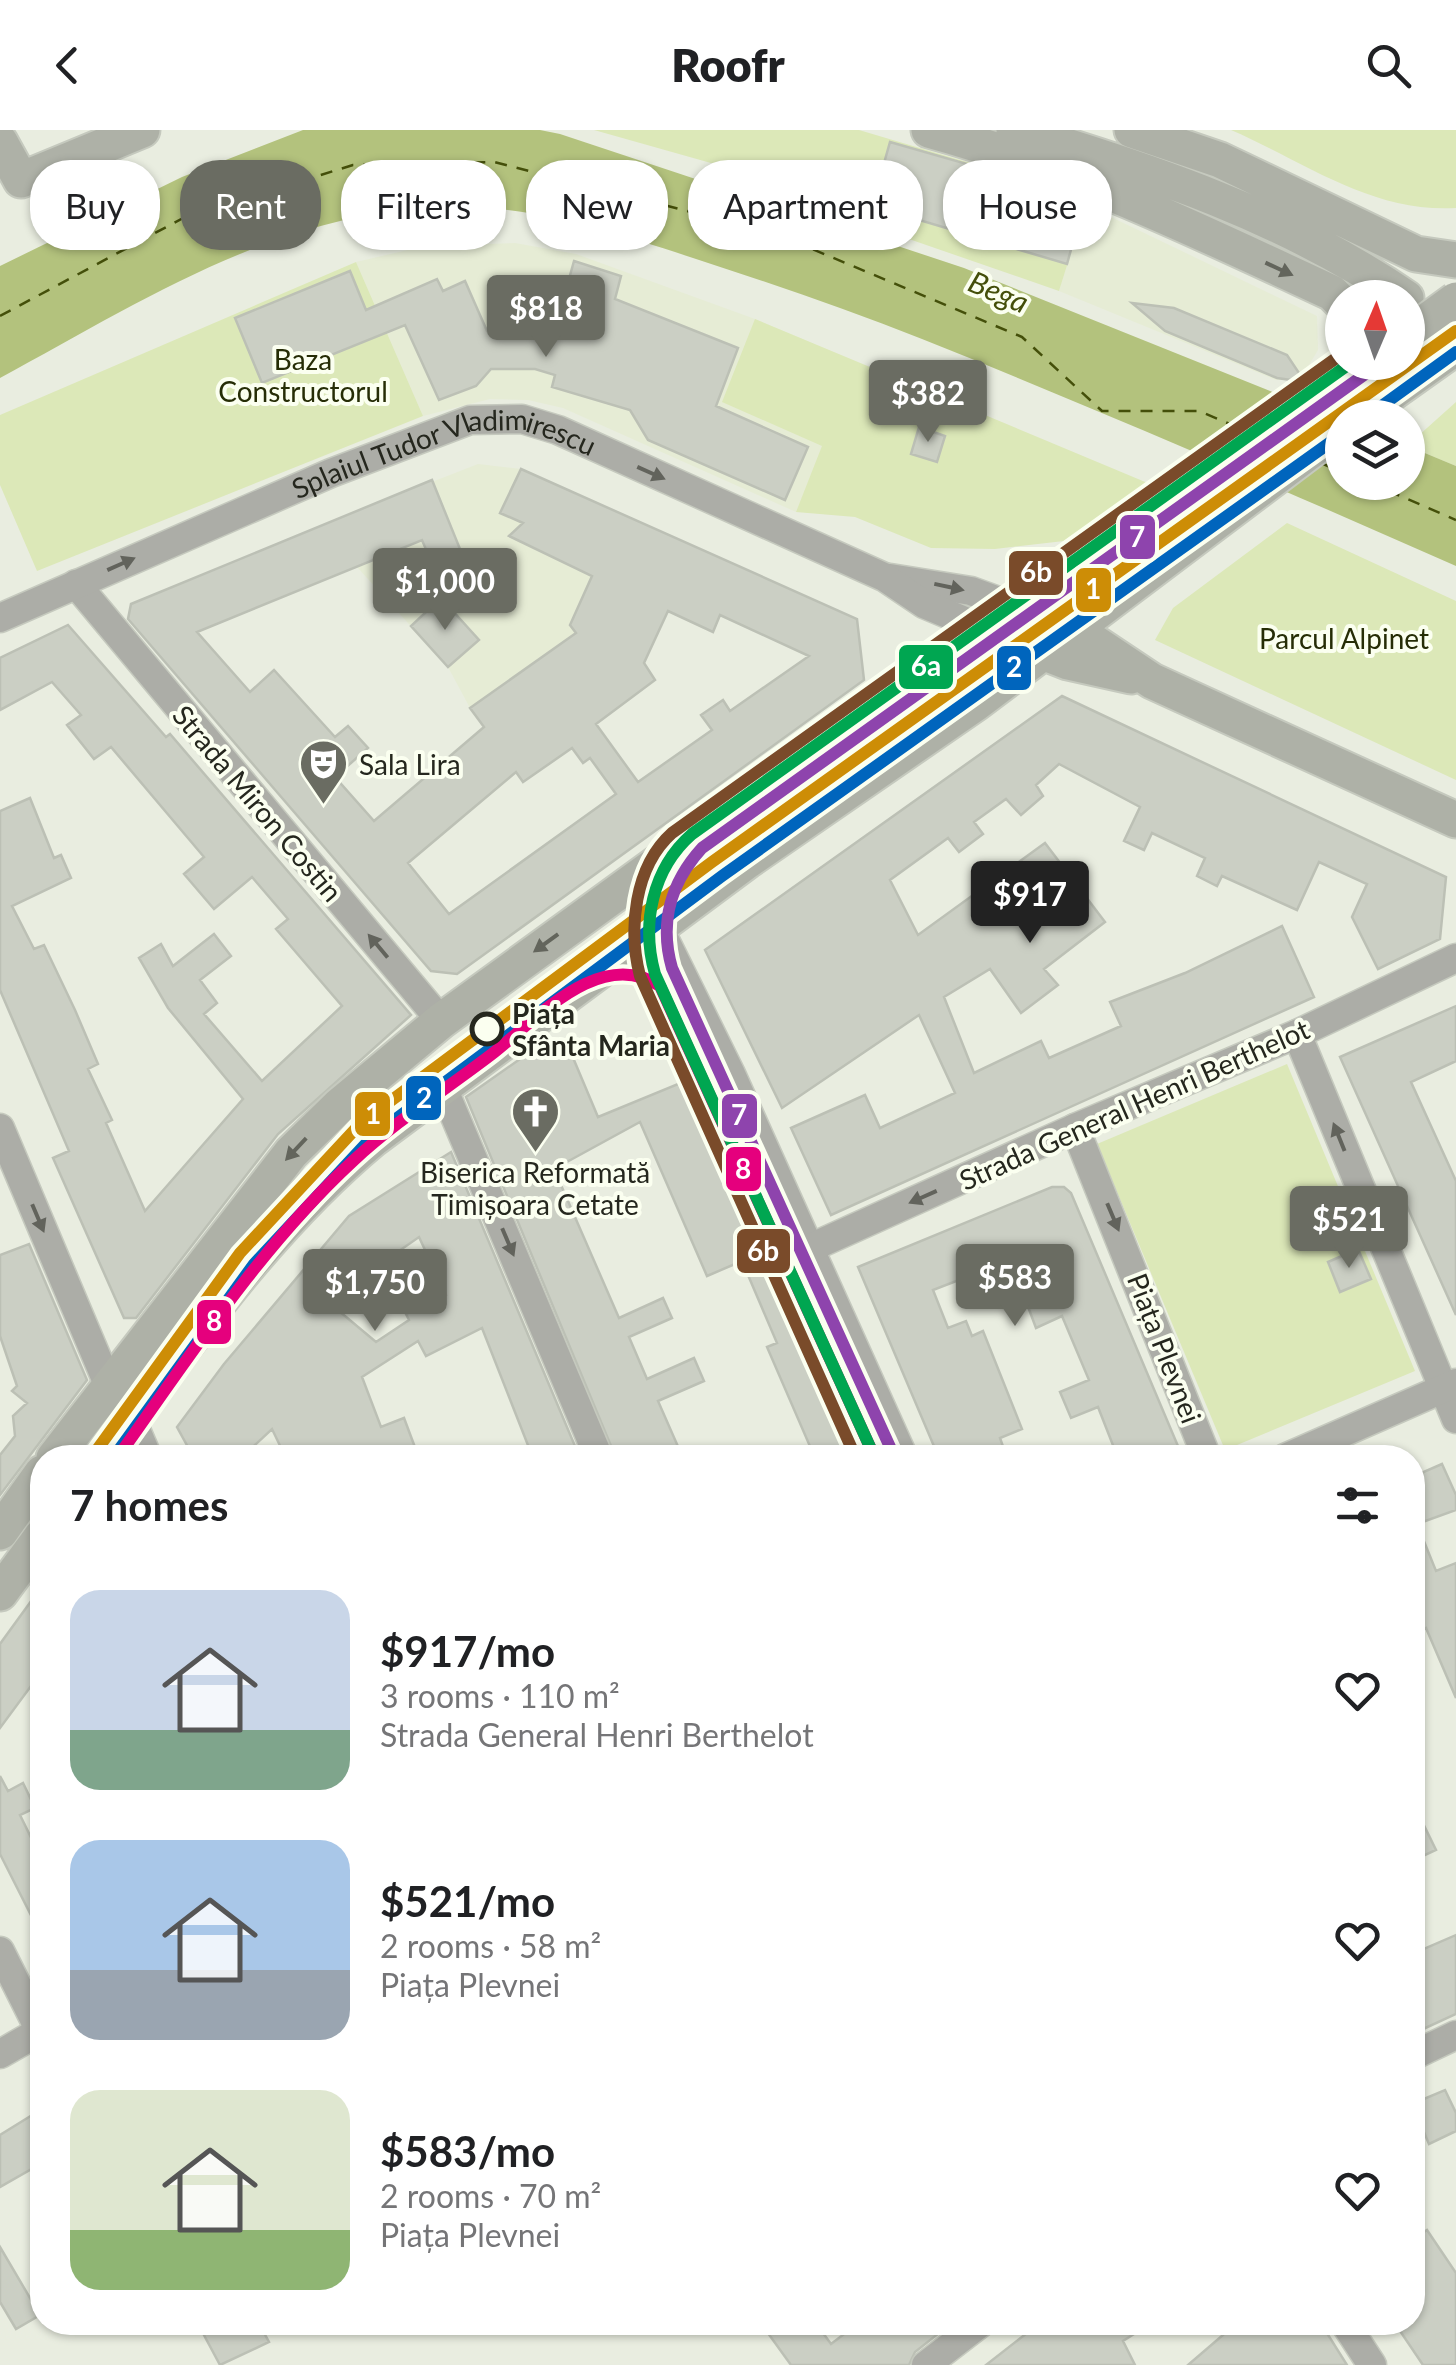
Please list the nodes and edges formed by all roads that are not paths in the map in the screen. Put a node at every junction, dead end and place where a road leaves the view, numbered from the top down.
1 (142, 130) edge
2 (930, 130) edge
3 (1014, 130) edge
4 (1132, 130) edge
5 (0, 134) edge
6 (0, 142) edge
7 (76, 156) junction
8 (10, 186) edge
9 (1456, 260) edge
10 (1369, 280) edge
11 (1325, 291) edge
12 (1456, 300) edge
13 (1425, 306) edge
14 (1447, 354) edge
15 (1346, 380) edge
16 (1380, 400) edge
17 (1325, 439) edge
18 (884, 576) junction
19 (76, 584) junction
20 (1012, 606) junction
21 (0, 618) edge
22 (981, 628) junction
23 (1069, 629) junction
24 (1040, 652) junction
25 (1152, 681) junction
26 (1456, 820) edge
27 (658, 926) junction
28 (1456, 958) edge
29 (440, 1021) junction
30 (1297, 1034) junction
31 (443, 1088) junction
32 (0, 1128) edge
33 (1075, 1128) junction
34 (810, 1248) junction
35 (108, 1384) junction
36 (1449, 1386) edge
37 (131, 1418) junction
38 (1456, 1418) edge
39 (63, 1445) edge
40 (111, 1445) edge
41 (142, 1445) edge
42 (594, 1445) edge
43 (898, 1445) edge
44 (1202, 1445) edge
45 (1315, 1445) edge
46 (30, 1490) edge
47 (0, 1532) edge
48 (30, 1552) edge
49 (0, 1593) edge
50 (0, 1951) edge
51 (30, 2009) edge
52 (30, 2036) edge
53 (1456, 2036) edge
54 (1425, 2050) edge
55 (0, 2054) edge
56 (965, 2335) edge
57 (1352, 2335) edge
58 (926, 2365) edge
59 (1372, 2365) edge

1 - 7 main road
2 -> 11 main road
3 - 10 main road
4 - 9 main road
5 - 7 main road
6 - 8 main road
7 - 8 main road
12 - 13 main road, bridge
14 - 16 main road
15 - 20 main road
17 - 23 main road
19 -> 18 street, Splaiul Tudor Vladimirescu
18 -> 20 street, Splaiul Tudor Vladimirescu
18 - 22 street, Splaiul Tudor Vladimirescu
19 - 21 street, Splaiul Tudor Vladimirescu
29 -> 19 street, Strada Miron Costin
20 - 22 main road
20 - 23 main road, Splaiul Tudor Vladimirescu
22 - 24 main road, Splaiul Tudor Vladimirescu
22 -> 29 main road
23 - 24 main road
23 - 25 main road, Splaiul Tudor Vladimirescu
24 - 25 main road, Splaiul Tudor Vladimirescu
24 - 27 main road
25 - 26 main road, Splaiul Tudor Vladimirescu
27 - 31 main road
27 - 34 street
28 - 30 street, Strada General Henri Berthelot
29 -> 35 main road
30 - 33 street, Strada General Henri Berthelot
36 -> 30 street
31 - 37 main road
31 -> 42 street
32 -> 35 street
33 -> 34 street, Strada General Henri Berthelot
33 -> 44 street, Piața Plevnei
34 - 43 street
35 - 39 main road
36 - 38 street
36 - 45 street
37 - 40 main road
37 - 41 street
46 - 47 main road
48 - 49 main road
50 - 51 street
52 - 55 street
53 - 54 street
56 - 58 street
57 - 59 street

